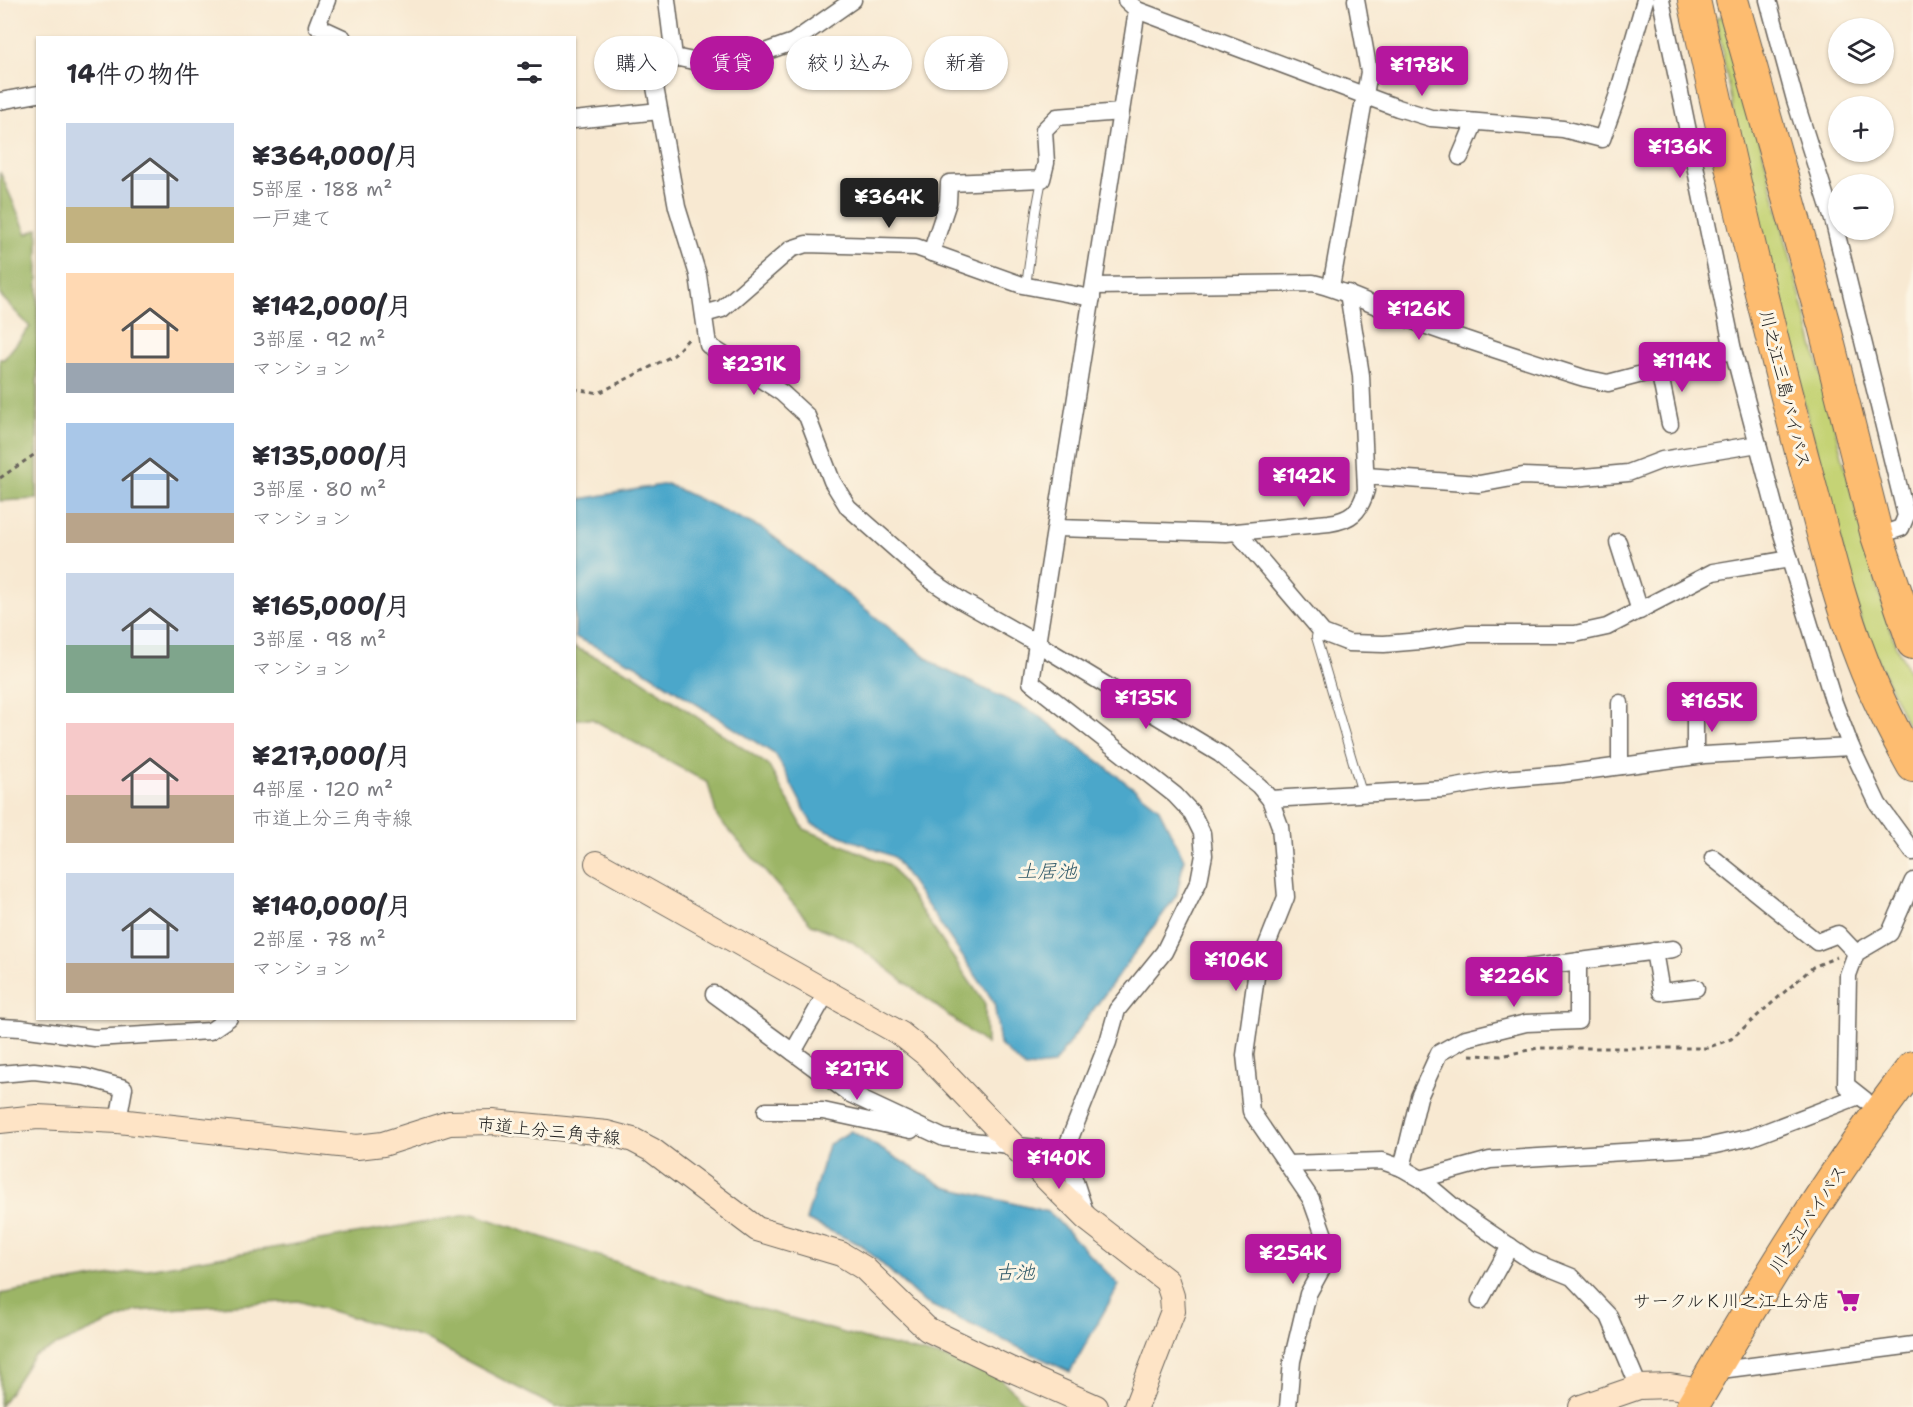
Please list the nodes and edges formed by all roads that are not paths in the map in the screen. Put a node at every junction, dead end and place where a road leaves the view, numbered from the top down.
1 (327, 0) edge
2 (667, 0) edge
3 (853, 0) edge
4 (1356, 0) edge
5 (1644, 0) edge
6 (1661, 0) edge
7 (1694, 0) edge
8 (1732, 0) edge
9 (1768, 0) edge
10 (1131, 5) edge
11 (339, 36) edge
12 (671, 36) edge
13 (678, 58) edge
14 (656, 90) edge
15 (36, 94) edge
16 (1365, 97) junction
17 (0, 101) edge
18 (659, 111) junction
19 (1121, 112) junction
20 (576, 120) edge
21 (1475, 122) junction
22 (1460, 157) dead end
23 (1042, 179) junction
24 (931, 253) junction
25 (1026, 286) junction
26 (1331, 287) junction
27 (1093, 292) junction
28 (1348, 293) junction
29 (704, 318) junction
30 (1733, 350) junction
31 (1659, 370) junction
32 (1670, 424) dead end
33 (1758, 444) junction
34 (1366, 476) junction
35 (1056, 528) junction
36 (1237, 531) junction
37 (1877, 536) junction
38 (1618, 542) dead end
39 (1790, 559) junction
40 (1640, 611) junction
41 (1318, 628) junction
42 (1913, 643) edge
43 (1038, 644) junction
44 (1620, 702) dead end
45 (1695, 710) dead end
46 (1851, 747) junction
47 (1695, 756) junction
48 (1620, 766) junction
49 (1913, 766) edge
50 (1362, 793) junction
51 (1270, 799) junction
52 (1913, 852) edge
53 (1713, 858) dead end
54 (597, 863) dead end
55 (1913, 881) edge
56 (1673, 949) dead end
57 (1654, 951) junction
58 (1856, 953) junction
59 (1578, 961) junction
60 (1510, 970) dead end
61 (1696, 988) dead end
62 (827, 992) junction
63 (714, 994) dead end
64 (226, 1020) edge
65 (0, 1027) edge
66 (793, 1052) junction
67 (1913, 1067) edge
68 (0, 1074) edge
69 (1869, 1104) junction
70 (766, 1111) dead end
71 (0, 1121) edge
72 (118, 1121) junction
73 (944, 1137) junction
74 (1013, 1145) junction
75 (1065, 1151) junction
76 (1287, 1164) junction
77 (1402, 1168) junction
78 (1421, 1179) junction
79 (1086, 1218) junction
80 (1510, 1246) junction
81 (1480, 1301) dead end
82 (1913, 1345) edge
83 (1639, 1387) junction
84 (1702, 1390) edge
85 (1096, 1407) edge
86 (1136, 1407) edge
87 (1288, 1407) edge
88 (1581, 1407) edge

1 - 11 street
2 - 12 street
3 - 13 street
4 - 16 street
5 - 21 street
6 - 30 street
7 - 49 highway, 川之江三島バイパス
8 - 37 highway
9 - 37 street
10 - 16 street
10 - 19 street
14 - 18 street
15 - 17 street
16 - 21 street
16 - 26 street
18 - 20 street
18 - 29 street
19 - 23 street
19 - 27 street
21 - 22 street
23 - 24 street
23 - 25 lane
24 - 25 street
24 - 29 street
25 - 27 street
26 - 27 street
26 - 28 street
27 - 35 street
28 - 31 street
28 - 34 street
29 - 43 street
30 - 31 street
30 - 33 street
31 - 32 street
33 - 34 street
33 - 39 street
34 - 36 street
35 - 36 street
35 - 43 street
36 - 41 street
37 - 42 highway
38 - 40 street
39 - 40 street
39 - 46 street
40 - 41 street
41 - 50 lane
43 - 51 street
43 - 75 street
44 - 48 street
45 - 47 street
46 - 47 street
46 - 52 street
47 - 48 street
48 - 50 street
50 - 51 street
51 - 76 street
53 - 58 street
54 - 62 street
55 - 58 street
56 - 57 street
57 - 59 street
57 - 61 street
58 - 69 street
59 - 60 street
59 - 77 street
62 - 66 street
62 - 74 street
63 - 66 street
64 - 65 street
66 - 73 street
67 - 69 highway, 川之江バイパス
68 - 72 street
69 - 78 street
69 - 84 highway, 川之江バイパス
70 - 73 street
71 - 72 street, 市道上分三角寺線
72 - 85 street, 市道上分三角寺線
73 - 74 street
74 - 75 street
74 - 79 street
75 - 79 street
76 - 77 street
76 - 87 street
77 - 78 street
78 - 80 street
79 - 86 street
80 - 81 street
80 - 83 street
82 - 84 street
83 - 84 street
83 - 88 street

